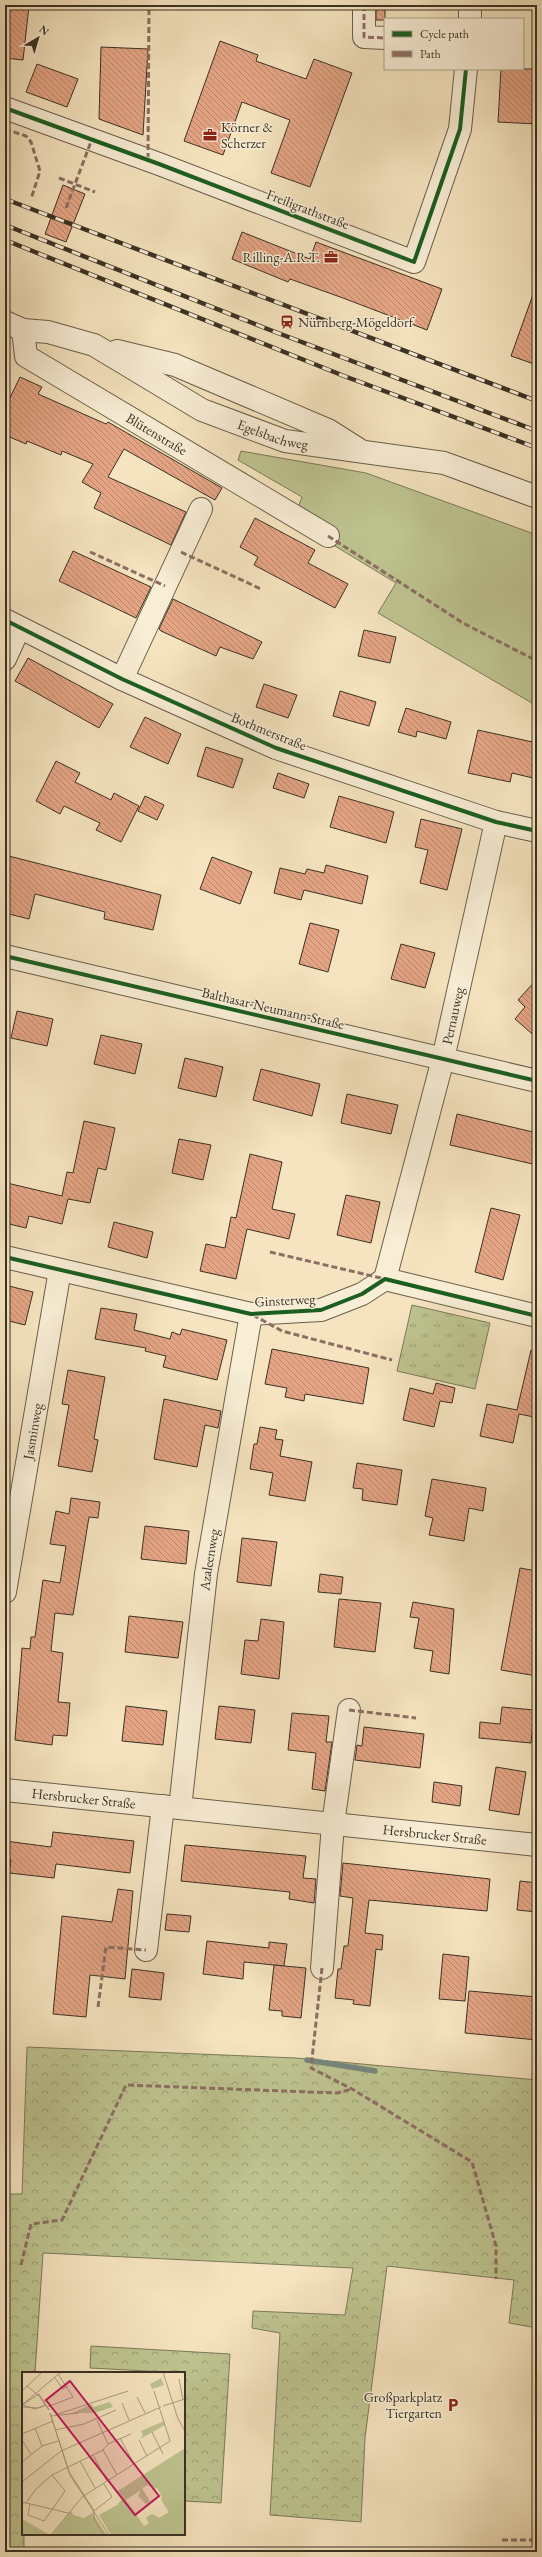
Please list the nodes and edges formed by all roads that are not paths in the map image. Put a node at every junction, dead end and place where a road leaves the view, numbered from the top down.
1 (364, 5) edge
2 (470, 5) edge
3 (470, 18) edge
4 (384, 38) edge
5 (466, 70) edge
6 (5, 108) edge
7 (14, 326) edge
8 (94, 345) junction
9 (362, 452) junction
10 (537, 497) edge
11 (201, 509) dead end
12 (328, 536) dead end
13 (12, 624) edge
14 (5, 659) edge
15 (122, 679) junction
16 (496, 822) junction
17 (537, 832) edge
18 (5, 956) edge
19 (443, 1059) junction
20 (537, 1081) edge
21 (5, 1256) edge
22 (60, 1270) junction
23 (386, 1279) junction
24 (251, 1314) junction
25 (537, 1316) edge
26 (5, 1592) edge
27 (349, 1710) dead end
28 (5, 1790) edge
29 (172, 1807) junction
30 (333, 1824) junction
31 (537, 1845) edge
32 (146, 1950) dead end
33 (322, 1968) dead end

1 - 4 street
2 - 3 street
5 - 6 street, Freiligrathstraße
7 - 8 street, Egelsbachweg
7 - 12 street, Blütenstraße
8 - 9 street
8 - 9 street, Egelsbachweg
9 - 10 street, Egelsbachweg
11 - 15 street
13 - 14 street, Bothmerstraße
13 - 15 street, Bothmerstraße
15 - 16 street, Bothmerstraße
16 - 17 street, Bothmerstraße
16 - 19 street, Pernauweg
18 - 19 street, Balthasar-Neumann-Straße
19 - 20 street, Balthasar-Neumann-Straße
19 - 23 street, Pernauweg
21 - 22 street, Ginsterweg
22 - 24 street, Ginsterweg
22 - 26 street, Jasminweg
23 - 24 street, Ginsterweg
23 - 25 street
24 - 29 street, Azaleenweg
27 - 30 street
28 - 29 street, Hersbrucker Straße
29 - 30 street, Hersbrucker Straße
29 - 32 street
30 - 31 street, Hersbrucker Straße
30 - 33 street

